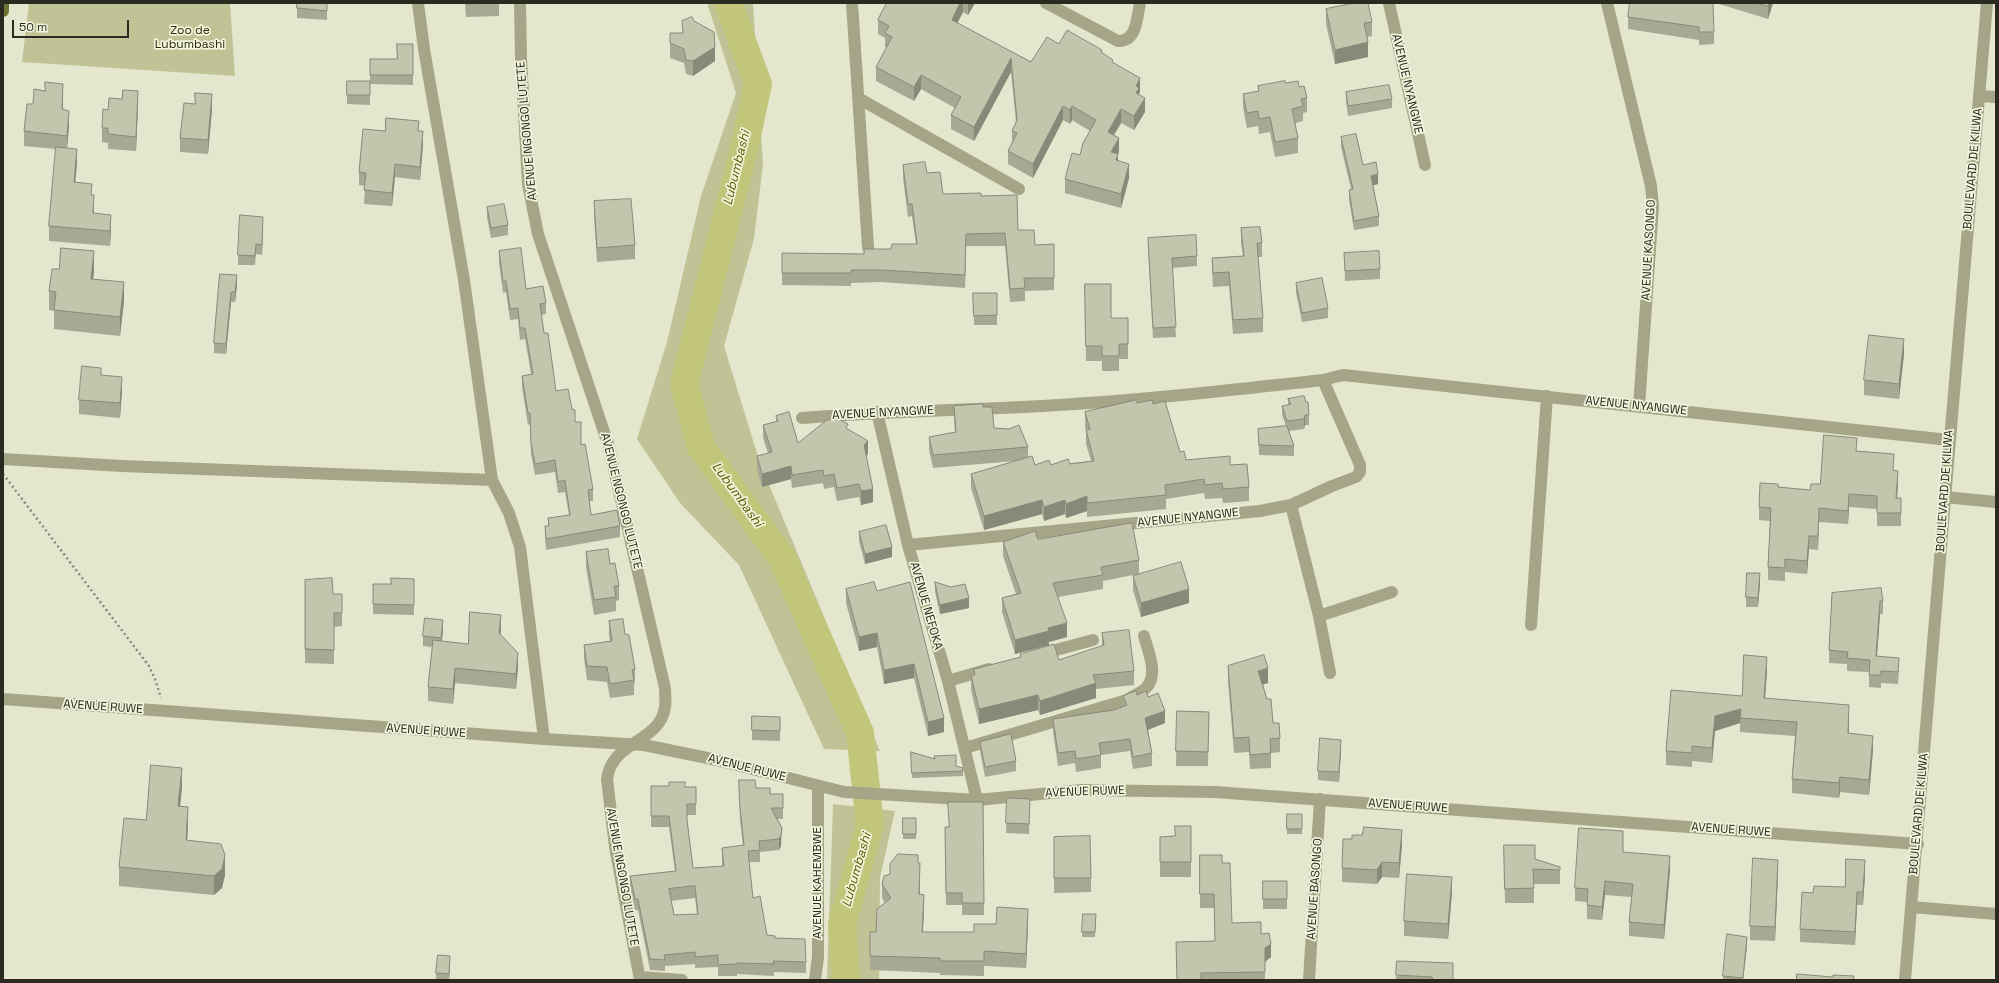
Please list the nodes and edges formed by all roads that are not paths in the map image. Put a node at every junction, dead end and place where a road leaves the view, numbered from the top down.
1 (3, 3) edge
2 (418, 3) edge
3 (520, 3) edge
4 (852, 3) edge
5 (1046, 3) edge
6 (1140, 3) edge
7 (1388, 3) edge
8 (1607, 3) edge
9 (1987, 3) edge
10 (3, 11) edge
11 (1979, 96) junction
12 (1996, 97) edge
13 (858, 98) junction
14 (1425, 165) dead end
15 (1019, 189) dead end
16 (868, 247) edge
17 (1323, 380) junction
18 (1547, 396) junction
19 (1639, 406) junction
20 (877, 412) junction
21 (802, 418) dead end
22 (1949, 440) junction
23 (3, 459) edge
24 (492, 480) junction
25 (1944, 497) junction
26 (1996, 502) edge
27 (1291, 505) junction
28 (908, 545) junction
29 (1392, 592) dead end
30 (1319, 616) junction
31 (1531, 625) dead end
32 (1144, 636) dead end
33 (1093, 640) dead end
34 (1032, 657) edge
35 (1001, 666) edge
36 (1330, 673) dead end
37 (948, 681) junction
38 (3, 699) edge
39 (544, 739) junction
40 (630, 744) junction
41 (965, 748) junction
42 (818, 786) junction
43 (1320, 799) junction
44 (977, 800) junction
45 (1918, 844) junction
46 (1911, 907) junction
47 (1996, 914) edge
48 (640, 978) edge
49 (682, 980) edge
50 (815, 980) edge
51 (1309, 980) edge
52 (1904, 980) edge

1 - 10 main road
2 - 24 street
3 - 40 street, AVENUE NGONGO LUTETE
4 - 13 street
5 - 6 street
7 - 14 street, AVENUE NYANGWE
8 - 19 street, AVENUE KASONGO
9 - 11 street, BOULEVARD DE KILWA
11 - 12 street
11 - 22 street, BOULEVARD DE KILWA
13 - 15 street
13 - 16 street
17 - 18 street, AVENUE NYANGWE
17 - 20 street, AVENUE NYANGWE
17 - 27 street, AVENUE NYANGWE
18 - 19 street, AVENUE NYANGWE
18 - 31 street
19 - 22 street, AVENUE NYANGWE
20 - 21 street, AVENUE NYANGWE
20 - 28 street, AVENUE NEFOKA
22 - 25 street, BOULEVARD DE KILWA
23 - 24 street
24 - 39 street
25 - 26 street
25 - 45 street, BOULEVARD DE KILWA
27 - 28 street, AVENUE NYANGWE
27 - 30 street
28 - 37 street, AVENUE NEFOKA
29 - 30 street
30 - 36 street
32 - 41 street
33 - 34 street
35 - 37 street
37 - 41 street, AVENUE NEFOKA
38 - 39 street, AVENUE RUWE
39 - 40 street, AVENUE RUWE
40 - 42 street, AVENUE RUWE
40 - 48 street, AVENUE NGONGO LUTETE
41 - 44 street, AVENUE NEFOKA
42 - 44 street, AVENUE RUWE
42 - 50 street, AVENUE KAHEMBWE
43 - 44 street, AVENUE RUWE
43 - 45 street, AVENUE RUWE
43 - 51 street, AVENUE BASONGO
45 - 46 street, BOULEVARD DE KILWA
46 - 47 street
46 - 52 street, BOULEVARD DE KILWA
48 - 49 street

